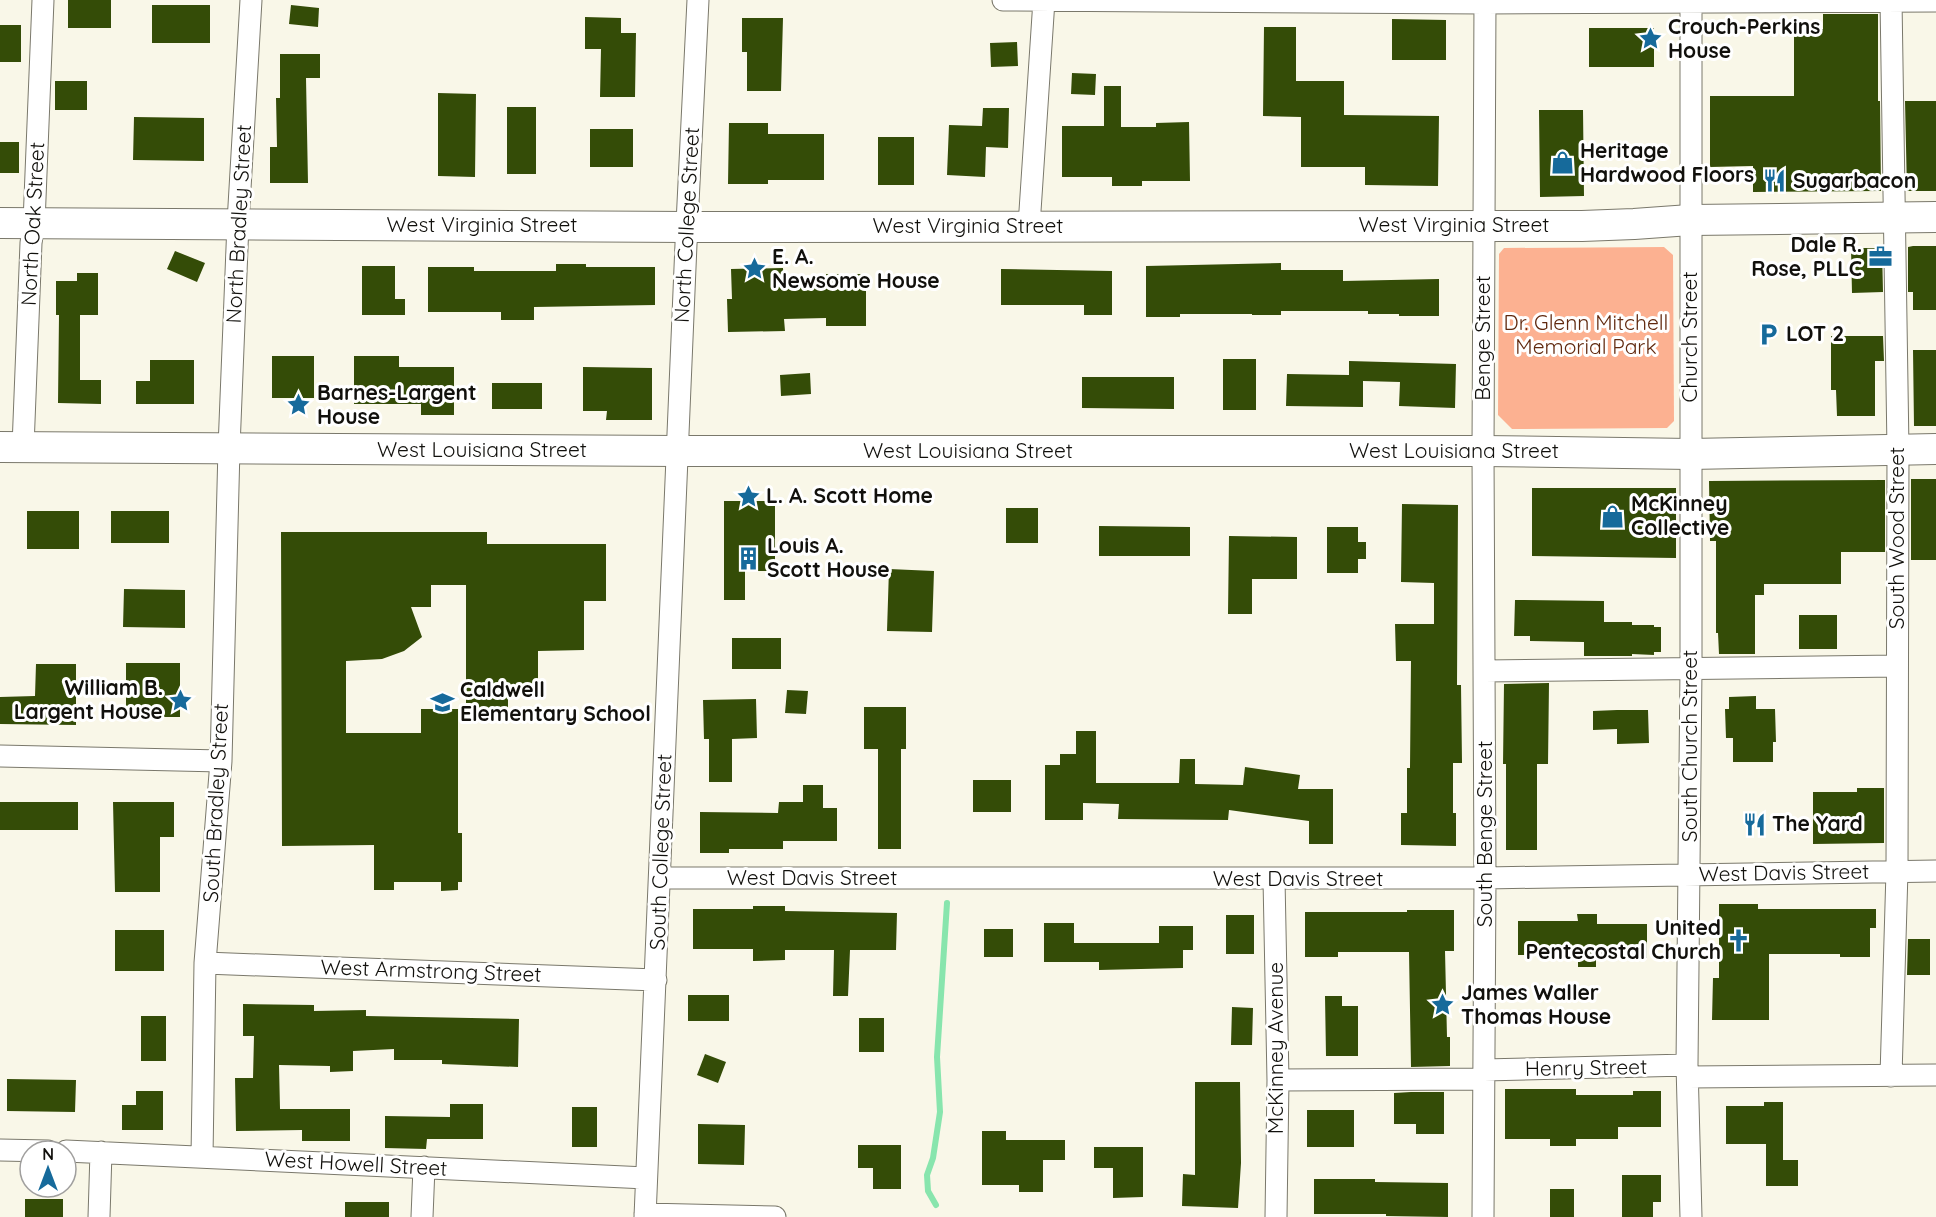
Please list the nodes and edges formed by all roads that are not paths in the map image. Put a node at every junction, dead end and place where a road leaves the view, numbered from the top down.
1 (43, 0) edge
2 (251, 0) edge
3 (698, 0) edge
4 (1004, 0) edge
5 (1044, 0) edge
6 (1891, 0) edge
7 (1690, 1) edge
8 (1936, 1) edge
9 (1485, 2) edge
10 (1936, 217) edge
11 (1895, 218) junction
12 (1690, 219) junction
13 (0, 223) edge
14 (34, 223) junction
15 (238, 223) junction
16 (1483, 225) junction
17 (1029, 226) junction
18 (687, 227) junction
19 (12, 447) edge
20 (229, 448) junction
21 (1898, 449) junction
22 (1936, 449) edge
23 (678, 451) junction
24 (1483, 451) junction
25 (1690, 454) junction
26 (1897, 666) junction
27 (1691, 668) junction
28 (1485, 671) junction
29 (0, 756) edge
30 (221, 761) junction
31 (1897, 871) junction
32 (1936, 871) edge
33 (1689, 874) junction
34 (660, 878) junction
35 (1485, 878) junction
36 (1274, 879) junction
37 (206, 963) junction
38 (656, 980) junction
39 (1688, 1071) junction
40 (1484, 1074) junction
41 (1936, 1075) edge
42 (1891, 1076) junction
43 (1278, 1080) junction
44 (0, 1150) edge
45 (18, 1150) edge
46 (78, 1151) edge
47 (101, 1152) junction
48 (202, 1157) junction
49 (423, 1167) junction
50 (646, 1178) junction
51 (645, 1215) edge
52 (99, 1217) edge
53 (423, 1217) edge
54 (775, 1217) edge
55 (1275, 1217) edge
56 (1483, 1217) edge
57 (1691, 1217) edge

1 - 14 street, North Oak Street
2 - 15 street, North Bradley Street
3 - 18 street, North College Street
4 - 5 street
5 - 9 street
5 - 17 street
6 - 7 street
6 - 8 street
6 - 11 street, South Wood Street
7 - 9 street
7 - 12 street, Church Street
9 - 16 street, Benge Street
10 - 11 main road, West Virginia Street
11 - 12 main road, West Virginia Street
11 - 21 street, South Wood Street
12 - 16 main road, West Virginia Street
12 - 25 street, Church Street
13 - 14 main road, West Virginia Street
14 - 15 main road, West Virginia Street
14 - 19 street, North Oak Street
15 - 18 main road, West Virginia Street
15 - 20 street, North Bradley Street
16 - 17 main road, West Virginia Street
16 - 24 street, Benge Street
17 - 18 main road, West Virginia Street
18 - 23 street, North College Street
19 - 20 main road, West Louisiana Street
20 - 23 main road, West Louisiana Street
20 - 30 street, South Bradley Street
21 - 22 main road, West Louisiana Street
21 - 25 main road, West Louisiana Street
21 - 26 street, South Wood Street
23 - 24 main road, West Louisiana Street
23 - 34 street, South College Street
24 - 25 main road, West Louisiana Street
24 - 28 street, South Benge Street
25 - 27 street, South Church Street
26 - 27 street
26 - 31 street, South Wood Street
27 - 28 street
27 - 33 street, South Church Street
28 - 35 street, South Benge Street
29 - 30 street
30 - 37 street, South Bradley Street
31 - 32 street, West Davis Street
31 - 33 street, West Davis Street
31 - 42 street, South Wood Street
33 - 35 street, West Davis Street
33 - 39 street, South Church Street
34 - 36 street, West Davis Street
34 - 38 street, South College Street
35 - 36 street, West Davis Street
35 - 40 street, South Benge Street
36 - 43 street, McKinney Avenue
37 - 38 street, West Armstrong Street
37 - 48 street, South Bradley Street
38 - 50 street, South College Street
39 - 40 street, Henry Street
39 - 42 street, Henry Street
39 - 57 street, South Church Street
40 - 43 street, Henry Street
40 - 56 street, South Benge Street
41 - 42 street
43 - 55 street, McKinney Avenue
44 - 45 street
46 - 47 street, West Howell Street
47 - 48 street, West Howell Street
47 - 52 street
48 - 49 street, West Howell Street
49 - 50 street, West Howell Street
49 - 53 street
50 - 51 street, South College Street
51 - 54 street

